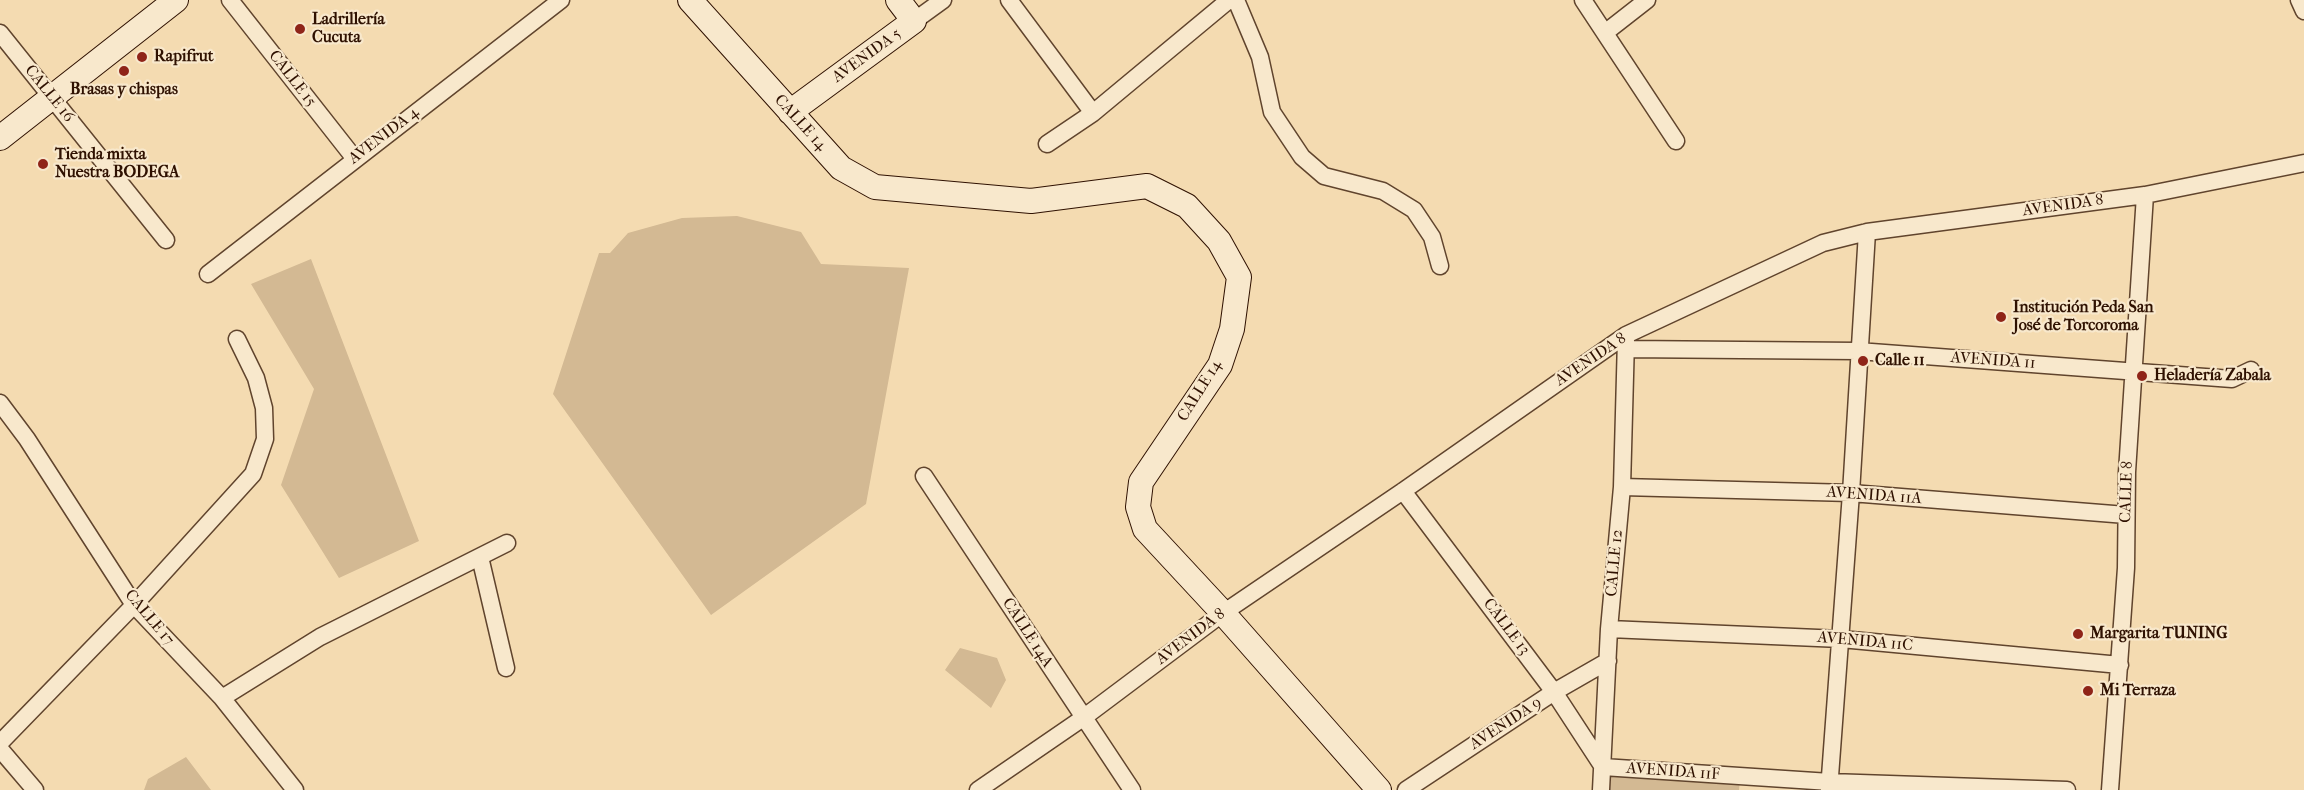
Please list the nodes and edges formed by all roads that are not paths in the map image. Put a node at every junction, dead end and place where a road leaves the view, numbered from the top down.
1 (176, 0) edge
2 (230, 0) edge
3 (561, 0) edge
4 (690, 0) edge
5 (898, 0) edge
6 (943, 0) edge
7 (1010, 0) edge
8 (1229, 0) edge
9 (1236, 0) edge
10 (1583, 0) edge
11 (1647, 0) edge
12 (2299, 0) edge
13 (2304, 11) edge
14 (914, 21) junction
15 (1606, 32) junction
16 (0, 33) edge
17 (52, 97) junction
18 (790, 112) junction
19 (1093, 113) junction
20 (0, 138) edge
21 (1676, 141) dead end
22 (1047, 144) dead end
23 (355, 159) junction
24 (2304, 163) edge
25 (2145, 195) junction
26 (1867, 232) junction
27 (166, 240) dead end
28 (1440, 266) dead end
29 (208, 274) dead end
30 (237, 339) dead end
31 (1626, 342) junction
32 (1858, 351) junction
33 (2251, 370) dead end
34 (2132, 371) junction
35 (0, 403) edge
36 (924, 476) dead end
37 (1622, 487) junction
38 (1403, 491) junction
39 (1851, 494) junction
40 (2126, 515) junction
41 (507, 543) dead end
42 (480, 557) junction
43 (134, 604) junction
44 (1223, 613) junction
45 (1609, 628) junction
46 (1841, 639) junction
47 (1608, 662) junction
48 (2120, 665) junction
49 (506, 668) dead end
50 (1554, 692) junction
51 (222, 698) junction
52 (1083, 717) junction
53 (0, 743) edge
54 (0, 750) edge
55 (1603, 767) junction
56 (1829, 786) edge
57 (2035, 789) edge
58 (35, 790) edge
59 (295, 790) edge
60 (978, 790) edge
61 (1132, 790) edge
62 (1379, 790) edge
63 (1406, 790) edge
64 (1601, 790) edge
65 (2067, 790) edge
66 (2110, 790) edge

1 - 17 street
2 - 23 street, CALLE 15
3 - 23 street, AVENIDA 4
4 - 18 street, CALLE 14
5 - 14 street
6 - 14 street, AVENIDA 5
7 - 19 street
8 - 19 street
9 - 28 street
10 - 15 street
11 - 15 street
12 - 13 street
14 - 18 street, AVENIDA 5
15 - 21 street
16 - 17 street, CALLE 16
17 - 20 street
17 - 27 street, CALLE 16
18 - 44 street, CALLE 14
19 - 22 street
23 - 29 street, AVENIDA 4
24 - 25 street, AVENIDA 8
25 - 26 street, AVENIDA 8
25 - 34 street, CALLE 8
26 - 31 street, AVENIDA 8
26 - 32 street
30 - 43 street
31 - 32 street, AVENIDA 11
31 - 37 street, CALLE 12
31 - 38 street, AVENIDA 8
32 - 34 street, AVENIDA 11
32 - 39 street
33 - 34 street, AVENIDA 11
34 - 40 street, CALLE 8
35 - 43 street, CALLE 17
36 - 52 street, CALLE 14A
37 - 39 street, AVENIDA 11A
37 - 45 street, CALLE 12
38 - 44 street, AVENIDA 8
38 - 50 street, CALLE 13
39 - 40 street, AVENIDA 11A
39 - 46 street
40 - 48 street, CALLE 8
41 - 42 street
42 - 49 street
42 - 51 street
43 - 51 street, CALLE 17
43 - 53 street
44 - 52 street, AVENIDA 8
44 - 62 street, CALLE 14
45 - 46 street, AVENIDA 11C
45 - 47 street, CALLE 12
46 - 48 street, AVENIDA 11C
46 - 56 street
47 - 50 street, AVENIDA 9
47 - 55 street, CALLE 12
48 - 66 street, CALLE 8
50 - 55 street, CALLE 13
50 - 63 street, AVENIDA 9
51 - 59 street, CALLE 17
52 - 60 street, AVENIDA 8
52 - 61 street, CALLE 14A
54 - 58 street
55 - 56 street, AVENIDA 11F
55 - 64 street, CALLE 12
56 - 57 street, AVENIDA 11F
57 - 65 street, AVENIDA 11F

